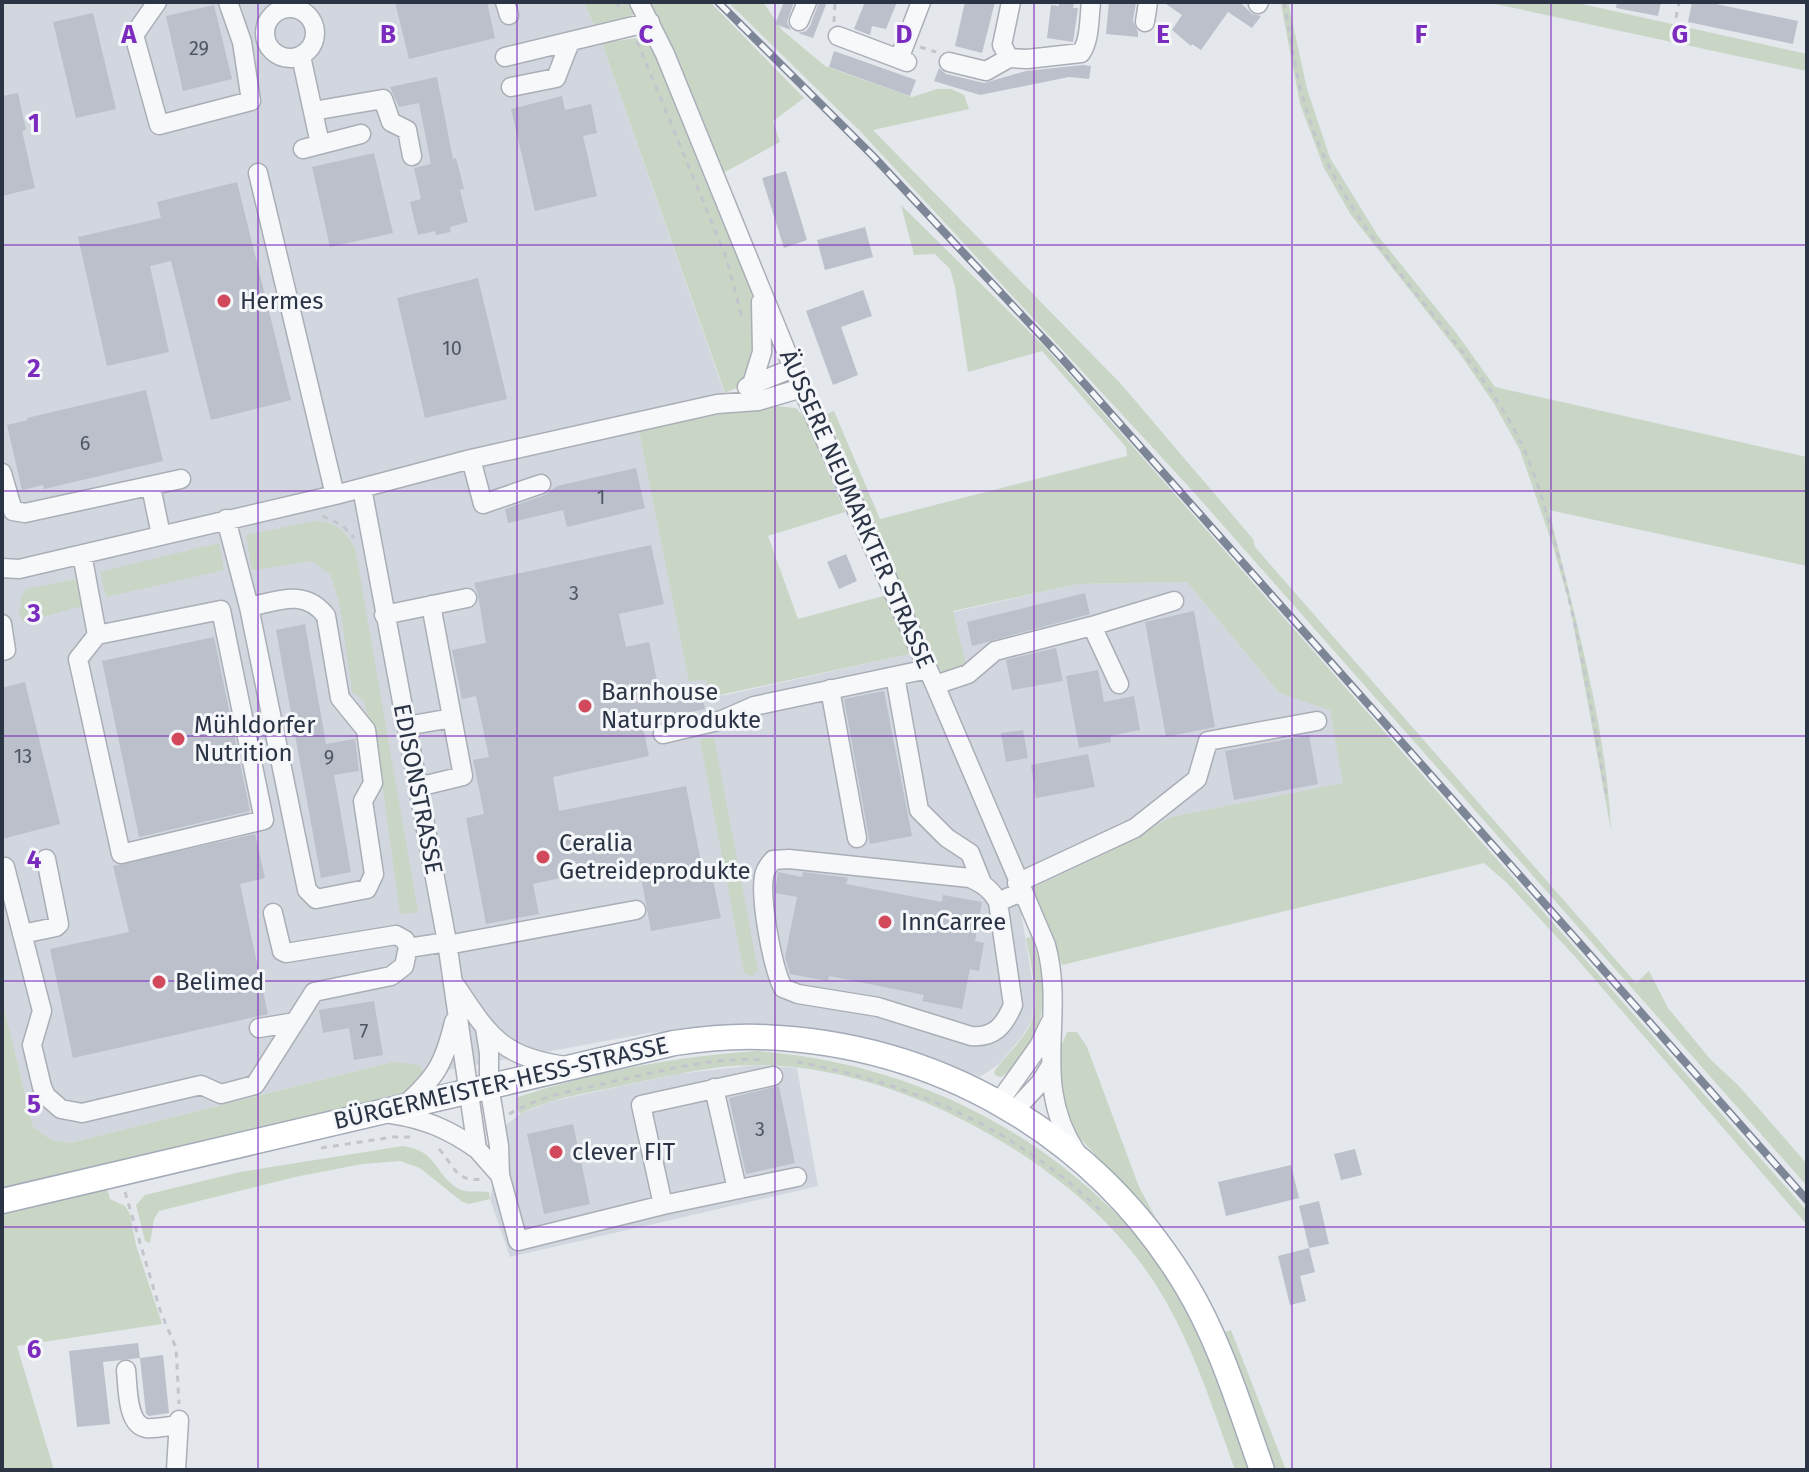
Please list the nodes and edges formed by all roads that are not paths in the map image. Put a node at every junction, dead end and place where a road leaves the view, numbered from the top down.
1 (157, 2) edge
2 (228, 2) edge
3 (639, 2) edge
4 (807, 2) edge
5 (921, 2) edge
6 (1011, 2) edge
7 (1091, 2) edge
8 (1148, 2) edge
9 (282, 5) edge
10 (799, 21) dead end
11 (650, 22) junction
12 (1145, 22) dead end
13 (838, 36) dead end
14 (265, 37) junction
15 (242, 42) junction
16 (570, 42) junction
17 (301, 56) junction
18 (505, 57) dead end
19 (1009, 58) junction
20 (949, 62) road end
21 (511, 87) dead end
22 (313, 111) junction
23 (361, 134) dead end
24 (412, 156) dead end
25 (258, 173) dead end
26 (760, 287) junction
27 (793, 368) junction
28 (749, 386) junction
29 (802, 388) junction
30 (717, 404) junction
31 (471, 459) junction
32 (2, 473) edge
33 (181, 479) dead end
34 (541, 484) dead end
35 (151, 487) junction
36 (362, 488) junction
37 (335, 495) junction
38 (226, 519) junction
39 (161, 535) junction
40 (82, 554) junction
41 (3, 572) edge
42 (467, 598) dead end
43 (1174, 601) dead end
44 (431, 605) junction
45 (249, 607) junction
46 (384, 615) junction
47 (2, 624) edge
48 (1092, 626) junction
49 (97, 635) junction
50 (2, 651) edge
51 (895, 676) junction
52 (931, 677) junction
53 (1119, 684) dead end
54 (830, 689) junction
55 (452, 718) junction
56 (1317, 721) dead end
57 (406, 726) junction
58 (663, 734) dead end
59 (418, 787) junction
60 (857, 838) dead end
61 (46, 859) dead end
62 (5, 867) dead end
63 (982, 883) junction
64 (1019, 887) junction
65 (998, 902) junction
66 (636, 910) dead end
67 (273, 913) dead end
68 (22, 934) junction
69 (447, 944) junction
70 (408, 948) junction
71 (452, 980) junction
72 (457, 1011) junction
73 (1051, 1021) junction
74 (295, 1022) junction
75 (259, 1028) dead end
76 (485, 1028) junction
77 (1051, 1062) junction
78 (570, 1066) junction
79 (776, 1066) road end
80 (479, 1088) junction
81 (714, 1088) junction
82 (404, 1106) junction
83 (1006, 1107) junction
84 (376, 1112) junction
85 (477, 1149) junction
86 (1080, 1158) junction
87 (500, 1175) junction
88 (797, 1177) dead end
89 (737, 1189) junction
90 (2, 1201) edge
91 (663, 1205) junction
92 (126, 1370) dead end
93 (176, 1470) edge
94 (1262, 1470) edge

1 - 15 street
2 - 15 street
3 - 11 street, ÄUSSERE NEUMARKTER STRASSE
4 - 10 street
5 - 13 street
6 - 19 street
7 - 19 street
8 - 12 street
9 - 14 street
9 - 17 street
11 - 16 street
11 - 26 street, ÄUSSERE NEUMARKTER STRASSE
14 - 15 street
14 - 17 street
16 - 18 street
16 - 21 street
17 - 22 street
19 - 20 street
22 - 23 street
22 - 24 street
25 - 37 street
26 - 27 street, ÄUSSERE NEUMARKTER STRASSE
26 - 28 street
27 - 28 street
27 - 29 street, ÄUSSERE NEUMARKTER STRASSE
28 - 30 street
29 - 30 street
29 - 52 street, ÄUSSERE NEUMARKTER STRASSE
30 - 31 street
31 - 34 street
31 - 36 street
32 - 35 street
33 - 35 street
35 - 39 street
36 - 37 street
36 - 46 street, EDISONSTRASSE
37 - 38 street
38 - 39 street
38 - 45 street
39 - 40 street
40 - 41 street
40 - 49 street
42 - 44 street
43 - 48 street
44 - 46 street
44 - 55 street
45 - 45 street
46 - 57 street, EDISONSTRASSE
47 - 50 street
48 - 52 street
48 - 53 street
49 - 49 street
51 - 52 street
51 - 54 street
51 - 63 street
52 - 64 street, ÄUSSERE NEUMARKTER STRASSE
54 - 58 street
54 - 60 street
55 - 57 street
55 - 59 street
56 - 64 street
57 - 59 street, EDISONSTRASSE
59 - 69 street, EDISONSTRASSE
61 - 68 street
62 - 68 street
63 - 65 street
63 - 65 street
64 - 65 street
64 - 73 street, ÄUSSERE NEUMARKTER STRASSE
66 - 69 street
67 - 70 street
68 - 74 street
69 - 70 street
69 - 71 street, EDISONSTRASSE
70 - 74 street
71 - 72 street, EDISONSTRASSE
71 - 76 street
72 - 80 street, EDISONSTRASSE
72 - 82 street
73 - 77 street, ÄUSSERE NEUMARKTER STRASSE
73 - 83 street, ÄUSSERE NEUMARKTER STRASSE
74 - 75 street
76 - 78 street
76 - 80 street
77 - 83 street
77 - 86 street, ÄUSSERE NEUMARKTER STRASSE
78 - 80 main road, BÜRGERMEISTER-HESS-STRASSE
78 - 83 main road, BÜRGERMEISTER-HESS-STRASSE
79 - 81 street
80 - 82 main road, BÜRGERMEISTER-HESS-STRASSE
80 - 85 street
80 - 87 street
81 - 89 street
81 - 91 street
82 - 84 main road, BÜRGERMEISTER-HESS-STRASSE
83 - 86 main road, ÄUSSERE NEUMARKTER STRASSE
84 - 85 street
84 - 90 main road, BÜRGERMEISTER-HESS-STRASSE
85 - 87 street
86 - 94 main road, ÄUSSERE NEUMARKTER STRASSE
87 - 91 street
88 - 89 street
89 - 91 street
92 - 93 street

